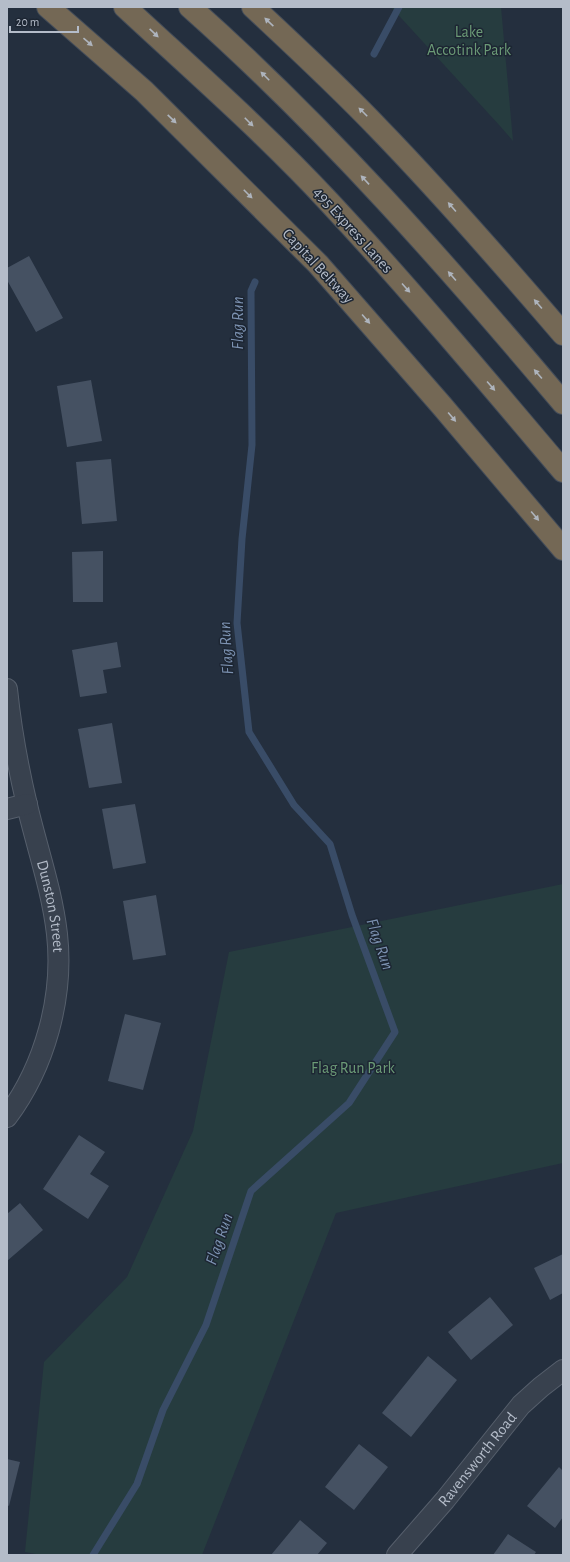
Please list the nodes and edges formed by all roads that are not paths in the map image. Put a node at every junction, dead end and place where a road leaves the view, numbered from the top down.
1 (48, 7) edge
2 (125, 7) edge
3 (190, 7) edge
4 (253, 7) edge
5 (563, 334) edge
6 (563, 404) edge
7 (563, 471) edge
8 (563, 549) edge
9 (7, 689) edge
10 (27, 804) junction
11 (7, 809) edge
12 (7, 1117) edge
13 (563, 1370) edge
14 (397, 1555) edge

1 -> 8 highway, Capital Beltway
2 -> 7 highway, 495 Express Lanes
6 -> 3 highway
5 -> 4 highway
9 - 10 street, Dunston Street
10 - 11 street
10 - 12 street, Dunston Street
13 - 14 street, Ravensworth Road

